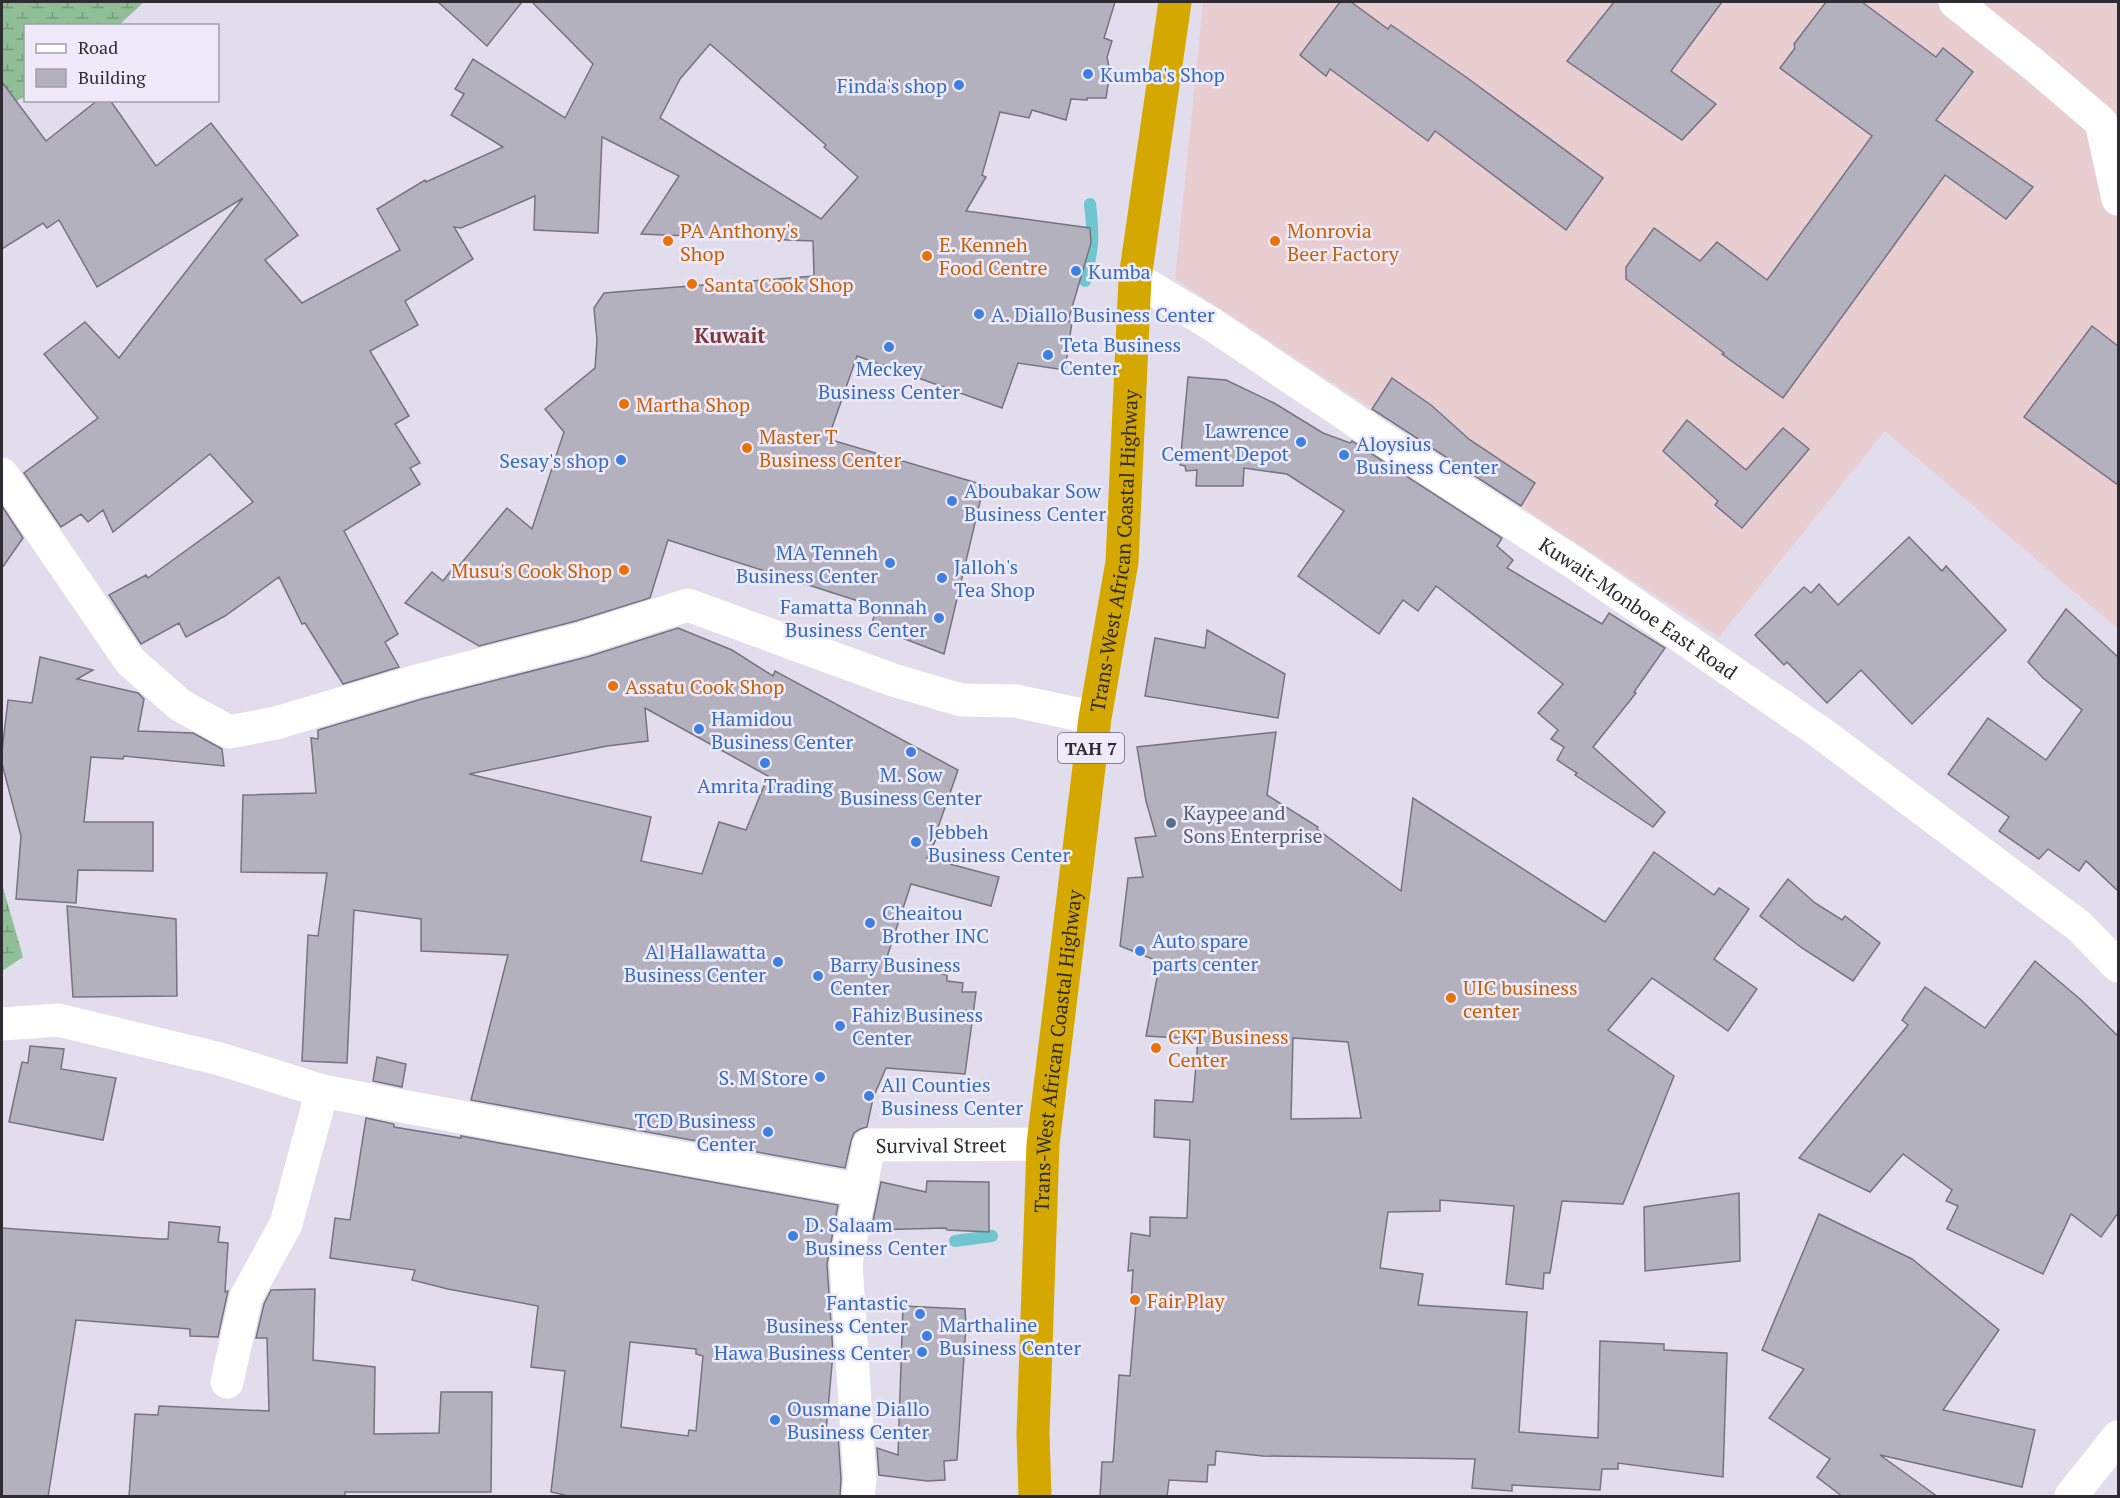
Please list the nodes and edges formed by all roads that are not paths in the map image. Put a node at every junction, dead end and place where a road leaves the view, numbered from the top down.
1 (1175, 2) edge
2 (1955, 2) edge
3 (2110, 116) edge
4 (2118, 199) edge
5 (1135, 278) junction
6 (2, 474) edge
7 (1095, 718) junction
8 (2118, 966) edge
9 (2, 1024) edge
10 (322, 1091) junction
11 (1043, 1143) junction
12 (860, 1190) junction
13 (227, 1382) dead end
14 (2118, 1437) edge
15 (858, 1497) edge
16 (1035, 1497) edge
17 (2071, 1497) edge

1 - 5 highway, Trans-West African Coastal Highway / TAH 7
2 - 3 street
3 - 4 street
5 - 7 highway, Trans-West African Coastal Highway / TAH 7
5 - 8 street, Kuwait-Monboe East Road
6 - 7 street
7 - 11 highway, Trans-West African Coastal Highway / TAH 7
9 - 10 street
10 - 12 street
10 - 13 street
11 - 12 street, Survival Street
11 - 16 highway, Trans-West African Coastal Highway / TAH 7
12 - 15 street, Survival Street
14 - 17 street

